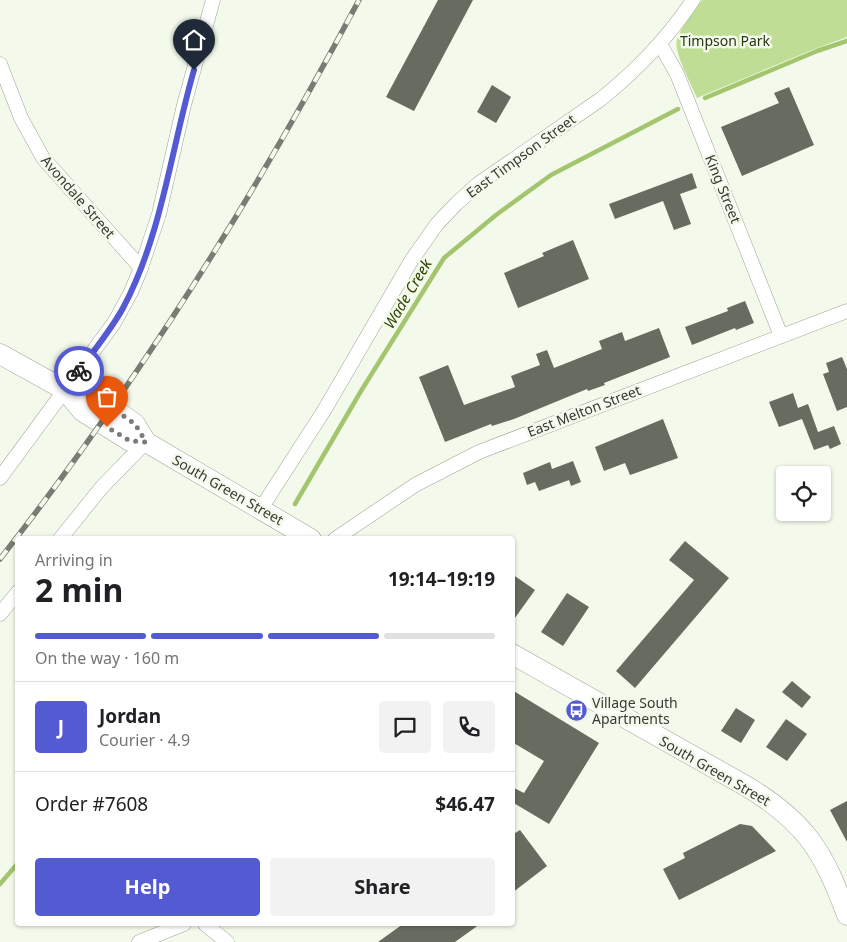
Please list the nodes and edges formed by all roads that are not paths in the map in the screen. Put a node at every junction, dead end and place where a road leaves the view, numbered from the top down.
1 (213, 0) edge
2 (693, 0) edge
3 (660, 44) junction
4 (0, 64) edge
5 (141, 268) junction
6 (847, 311) edge
7 (781, 336) junction
8 (0, 354) edge
9 (65, 390) junction
10 (146, 442) junction
11 (0, 478) edge
12 (260, 510) junction
13 (62, 536) edge
14 (306, 536) edge
15 (339, 536) edge
16 (15, 596) edge
17 (0, 614) edge
18 (515, 656) edge
19 (847, 915) edge
20 (179, 926) edge
21 (207, 926) edge
22 (139, 942) edge
23 (227, 942) edge

1 - 5 street
2 - 3 street, East Timpson Street
3 - 7 street, King Street
3 - 12 street, East Timpson Street
4 - 5 street, Avondale Street
5 - 9 street
6 - 7 street, East Melton Street
7 - 15 street, East Melton Street
8 - 9 street, South Green Street
9 - 10 street, South Green Street
9 - 11 street
10 - 12 street, South Green Street
10 - 13 street
12 - 14 street, South Green Street
16 - 17 street
18 - 19 street, South Green Street
20 - 22 street
21 - 23 street

